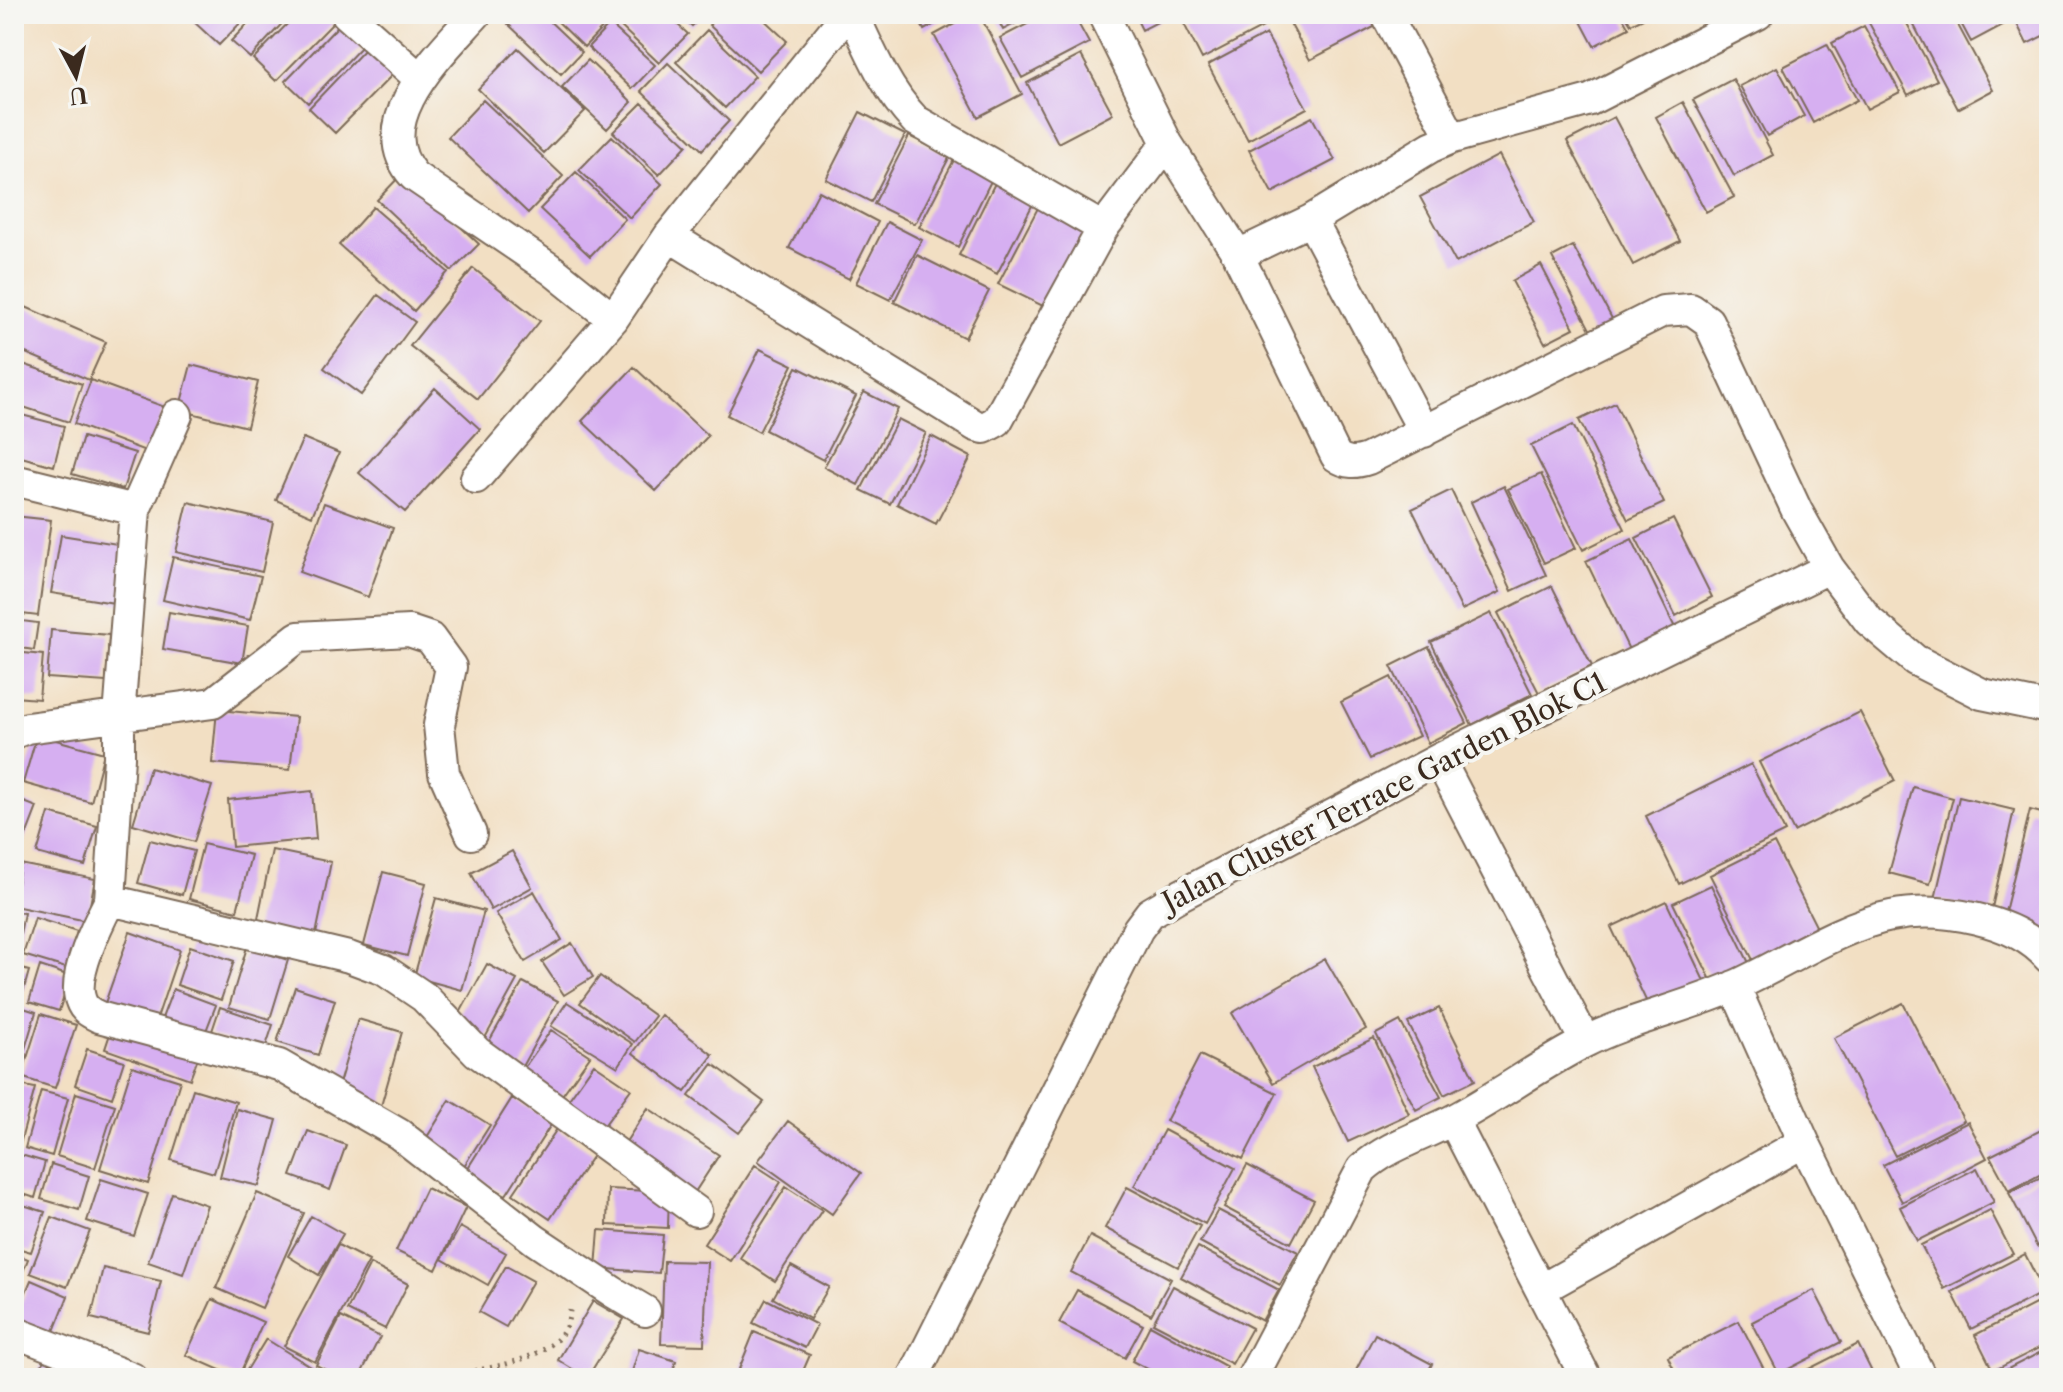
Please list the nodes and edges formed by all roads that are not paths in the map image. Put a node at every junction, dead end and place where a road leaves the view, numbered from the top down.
1 (347, 14) edge
2 (476, 14) edge
3 (850, 14) edge
4 (1103, 14) edge
5 (1386, 14) edge
6 (1758, 14) edge
7 (419, 78) junction
8 (1452, 138) junction
9 (1167, 143) junction
10 (1311, 220) junction
11 (1103, 228) junction
12 (669, 236) junction
13 (1238, 255) junction
14 (613, 319) junction
15 (177, 415) dead end
16 (1424, 432) junction
17 (476, 478) dead end
18 (14, 480) edge
19 (135, 510) junction
20 (1829, 568) junction
21 (2049, 708) edge
22 (119, 717) junction
23 (14, 733) edge
24 (1439, 759) junction
25 (471, 834) dead end
26 (110, 900) junction
27 (2049, 958) edge
28 (1734, 986) junction
29 (1585, 1041) junction
30 (1453, 1120) junction
31 (1804, 1142) junction
32 (696, 1211) dead end
33 (1542, 1289) junction
34 (645, 1311) dead end
35 (14, 1332) edge
36 (132, 1378) edge
37 (913, 1378) edge
38 (1252, 1378) edge
39 (1586, 1378) edge
40 (1921, 1378) edge

1 - 7 street
2 - 7 street
3 - 11 street
3 - 12 street
4 - 9 street
5 - 8 street
6 - 8 street
7 - 14 street
8 - 10 street
9 - 11 street
9 - 13 street
10 - 13 street
10 - 16 street
11 - 12 street
12 - 14 street
13 - 16 street
14 - 17 street
15 - 19 street
16 - 20 street
18 - 19 street
19 - 22 street
20 - 21 street
20 - 24 street, Jalan Cluster Terrace Garden Blok C1
22 - 23 street
22 - 25 street
22 - 26 street
24 - 29 street
24 - 37 street, Jalan Cluster Terrace Garden Blok C1
26 - 32 street
26 - 34 street
27 - 28 street
28 - 29 street
28 - 31 street
29 - 30 street
30 - 33 street
30 - 38 street
31 - 33 street
31 - 40 street
33 - 39 street
35 - 36 street

